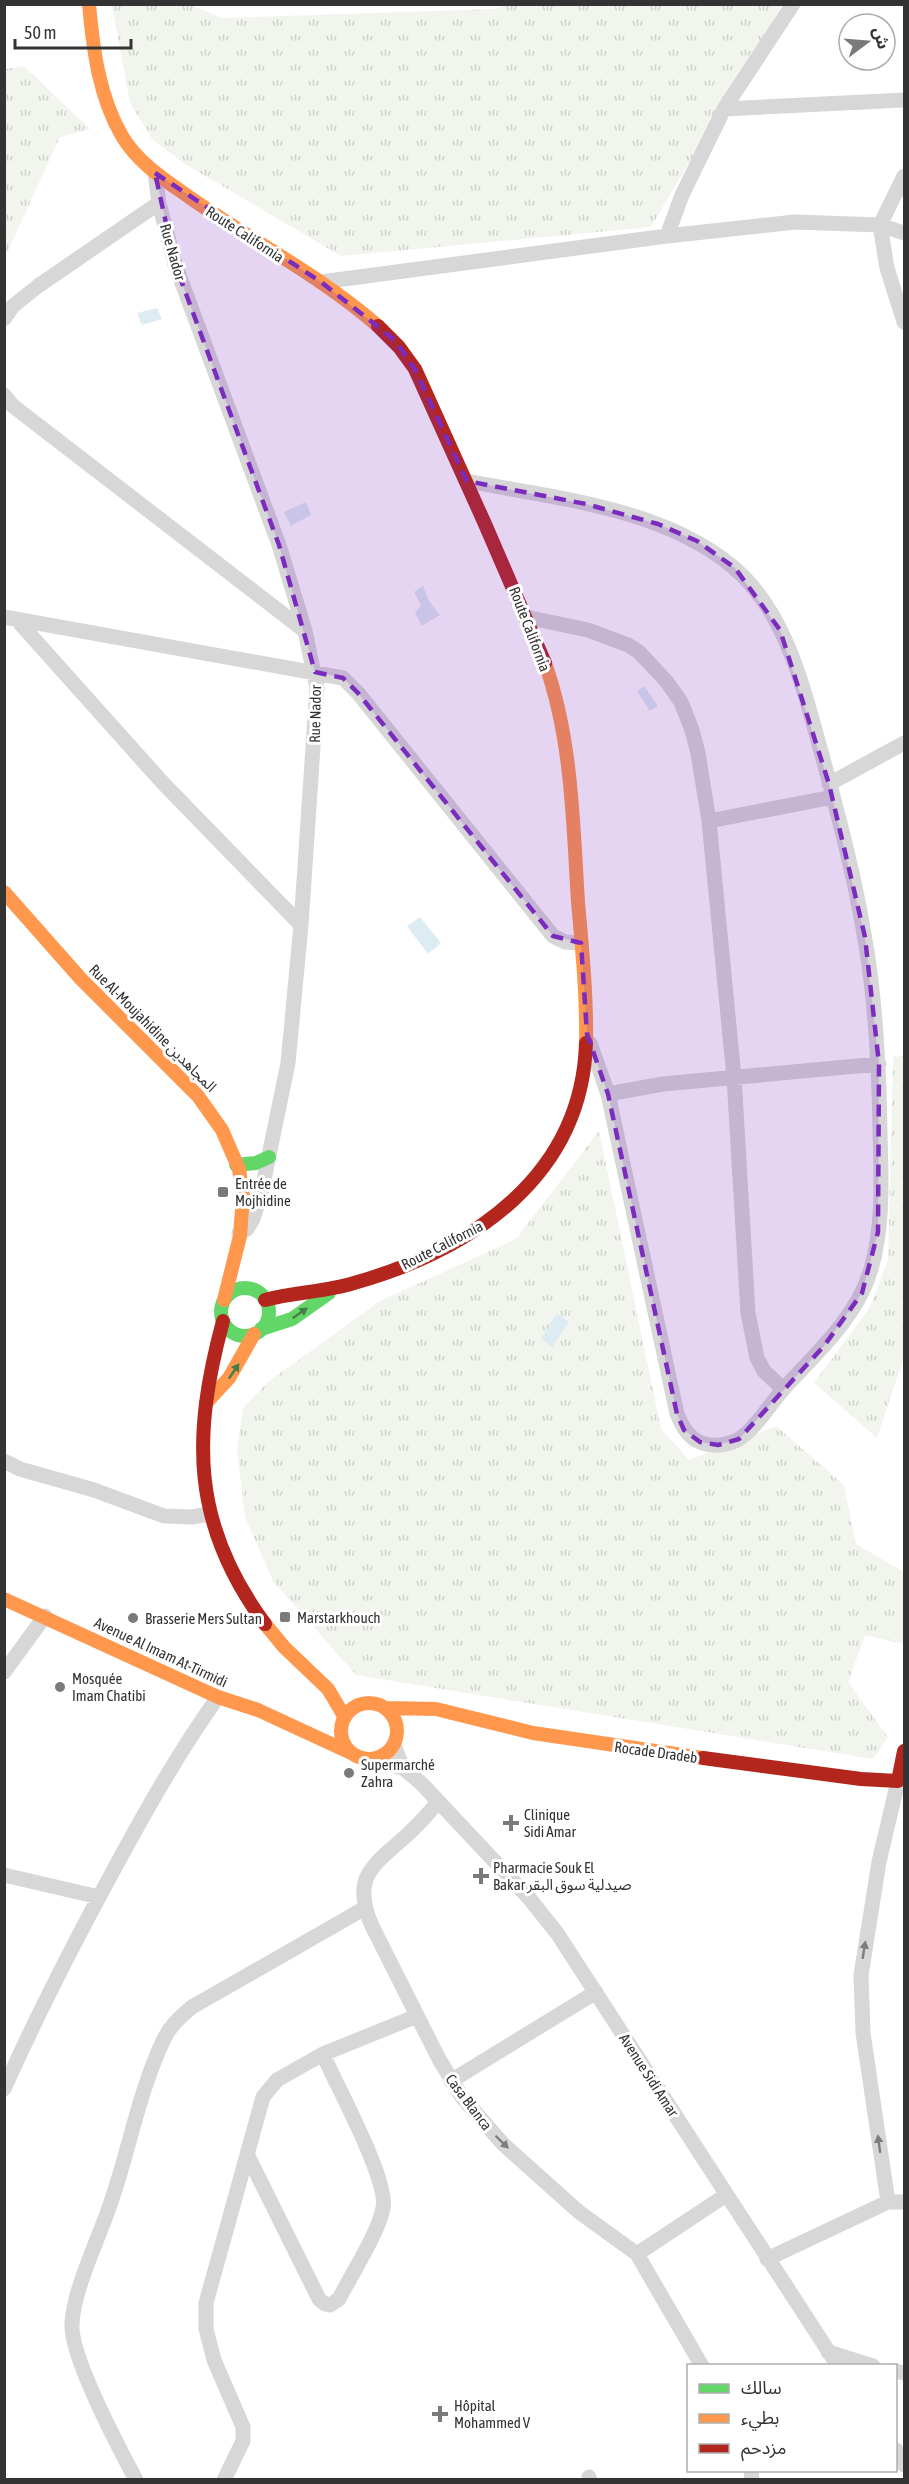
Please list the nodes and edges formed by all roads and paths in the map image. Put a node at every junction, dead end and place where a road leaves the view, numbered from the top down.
1 (89, 4) edge
2 (793, 4) edge
3 (904, 100) edge
4 (724, 109) junction
5 (155, 173) junction
6 (904, 176) edge
7 (159, 203) junction
8 (879, 225) junction
9 (904, 233) edge
10 (667, 236) junction
11 (321, 282) junction
12 (4, 318) edge
13 (904, 322) edge
14 (4, 395) edge
15 (467, 481) junction
16 (526, 617) junction
17 (11, 618) edge
18 (306, 631) junction
19 (315, 672) junction
20 (904, 743) edge
21 (831, 790) junction
22 (709, 821) junction
23 (4, 892) edge
24 (301, 925) junction
25 (581, 944) junction
26 (587, 1034) junction
27 (879, 1064) junction
28 (734, 1077) junction
29 (608, 1094) junction
30 (269, 1157) junction
31 (236, 1165) junction
32 (239, 1238) junction
33 (336, 1288) junction
34 (260, 1296) junction
35 (224, 1300) junction
36 (223, 1321) junction
37 (258, 1331) junction
38 (783, 1389) junction
39 (206, 1403) junction
40 (4, 1461) edge
41 (209, 1514) junction
42 (4, 1599) edge
43 (45, 1616) junction
44 (4, 1672) edge
45 (328, 1688) junction
46 (218, 1697) junction
47 (363, 1703) junction
48 (386, 1708) junction
49 (417, 1708) junction
50 (343, 1720) junction
51 (397, 1730) junction
52 (304, 1732) junction
53 (394, 1745) junction
54 (904, 1750) edge
55 (351, 1753) junction
56 (366, 1760) junction
57 (403, 1768) junction
58 (901, 1787) edge
59 (438, 1802) junction
60 (4, 1875) edge
61 (99, 1897) junction
62 (365, 1908) junction
63 (596, 1992) junction
64 (417, 2016) junction
65 (322, 2054) junction
66 (451, 2081) junction
67 (4, 2089) edge
68 (248, 2156) junction
69 (726, 2195) junction
70 (888, 2202) junction
71 (904, 2202) edge
72 (637, 2254) junction
73 (767, 2259) junction
74 (828, 2352) junction
75 (701, 2364) edge
76 (837, 2364) edge
77 (867, 2364) edge
78 (136, 2480) edge
79 (224, 2480) edge

1 - 5 street, Route California
2 - 4 street
3 - 4 street
4 - 10 street
5 - 7 street, Rue Nador
5 - 11 street, Route California
6 - 8 street
7 - 12 street
7 - 18 street, Rue Nador
8 - 9 street
8 - 10 street
8 - 13 street
10 - 11 street
11 - 15 street, Route California
14 - 18 street
15 - 16 street, Route California
15 - 21 street
16 - 22 street
16 - 25 street, Route California
17 - 19 street
17 - 24 street
18 - 19 street, Rue Nador
19 - 24 street, Rue Nador
19 - 25 street
20 - 21 street
21 - 22 street
21 - 27 street
22 - 28 street
23 - 31 street, Rue Al-Moujahidine المجاهدين
24 - 30 street, Rue Nador
25 - 26 street, Route California
26 - 29 street
26 - 33 street, Route California
27 - 28 street
27 - 38 street
28 - 29 street
28 - 38 street
29 - 38 street
30 - 31 street
30 - 32 street, Rue Nador
31 - 32 street, Rue Al-Moujahidine المجاهدين
32 - 34 street, Rue Al-Moujahidine المجاهدين
32 - 35 street, Rue Al-Moujahidine المجاهدين
33 - 34 street, Route California
37 -> 33 street, Route California
34 - 35 street
34 - 37 street
35 - 36 street
36 - 37 street
36 - 39 street
39 -> 37 street
39 - 41 street
40 - 41 street
41 - 45 street
42 - 43 street, Avenue Al Imam At-Tirmidi
43 - 44 street
43 - 46 street, Avenue Al Imam At-Tirmidi
45 - 47 street
45 - 50 street
46 - 52 street, Avenue Al Imam At-Tirmidi
46 - 61 street
47 - 48 street
47 - 50 street
48 - 49 street, Rocade Dradeb
48 - 51 street
49 - 51 street
49 - 58 street, Rocade Dradeb
50 - 52 street
50 - 55 street
51 - 53 street
52 - 55 street, Avenue Al Imam At-Tirmidi
53 - 56 street
53 - 57 street
54 - 58 street
55 - 56 street
56 - 57 street
57 - 59 street
70 -> 58 street
59 - 62 street, Casa Blanca
59 - 63 street, Avenue Sidi Amar
60 - 61 street
61 - 67 street
62 - 64 street, Casa Blanca
62 - 78 street
63 - 66 street
63 - 69 street, Avenue Sidi Amar
64 - 65 street
64 - 66 street, Casa Blanca
65 - 68 street
65 - 68 street
66 -> 72 street, Casa Blanca
68 - 79 street
69 - 72 street
69 - 73 street, Avenue Sidi Amar
70 - 71 street
70 - 73 street
72 - 75 street, Casa Blanca
73 - 74 street, Avenue Sidi Amar
74 - 76 street, Avenue Sidi Amar
74 - 77 street

